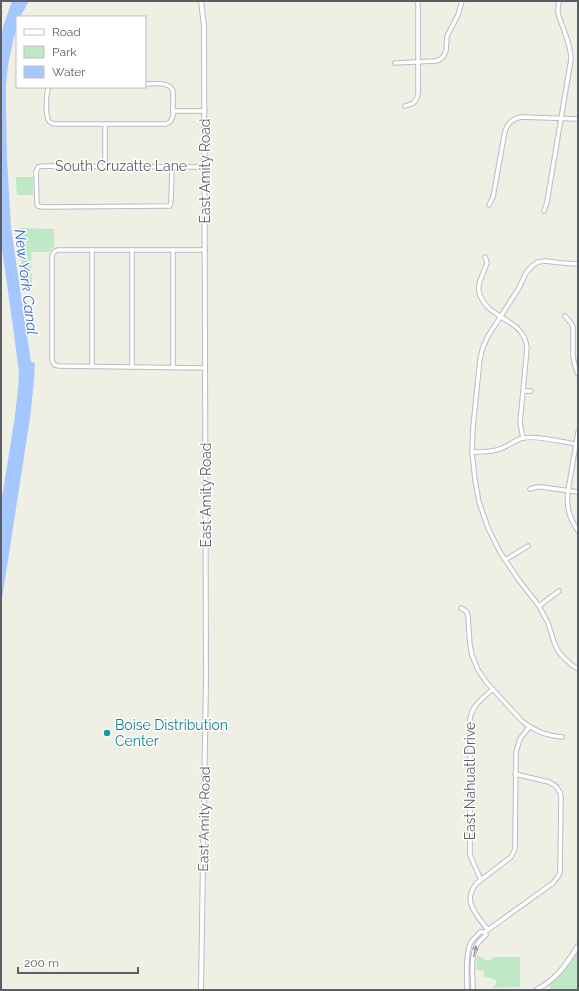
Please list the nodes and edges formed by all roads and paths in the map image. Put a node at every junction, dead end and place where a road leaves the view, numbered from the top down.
1 (201, 1) edge
2 (418, 1) edge
3 (462, 1) edge
4 (559, 1) edge
5 (418, 62) junction
6 (395, 63) dead end
7 (146, 84) edge
8 (48, 88) edge
9 (405, 106) dead end
10 (173, 110) junction
11 (205, 111) junction
12 (561, 118) junction
13 (578, 120) edge
14 (105, 124) junction
15 (105, 166) junction
16 (172, 166) junction
17 (205, 167) junction
18 (489, 205) dead end
19 (544, 211) dead end
20 (92, 250) junction
21 (132, 250) junction
22 (173, 250) junction
23 (205, 250) junction
24 (485, 257) dead end
25 (578, 264) edge
26 (565, 316) dead end
27 (500, 317) junction
28 (92, 366) junction
29 (132, 367) junction
30 (173, 367) junction
31 (205, 368) junction
32 (578, 374) edge
33 (523, 391) junction
34 (531, 391) dead end
35 (578, 432) edge
36 (523, 438) junction
37 (576, 444) junction
38 (472, 452) junction
39 (530, 489) dead end
40 (568, 491) junction
41 (578, 492) edge
42 (578, 531) edge
43 (528, 546) dead end
44 (505, 560) junction
45 (559, 591) dead end
46 (539, 606) junction
47 (461, 608) dead end
48 (578, 669) edge
49 (493, 689) junction
50 (529, 727) junction
51 (562, 737) dead end
52 (515, 774) junction
53 (481, 880) junction
54 (487, 931) junction
55 (578, 946) edge
56 (201, 990) edge
57 (467, 990) edge
58 (473, 990) edge
59 (536, 990) edge

1 - 11 street, East Amity Road
2 - 5 street
3 - 5 street
4 - 12 street
5 - 6 street
5 - 9 street
7 - 10 street
8 - 14 street
10 - 11 street
10 - 14 street
11 - 17 street, East Amity Road
12 - 13 street
12 - 18 street
12 - 19 street
14 - 15 street
15 - 16 street, South Cruzatte Lane
15 - 16 street, South Cruzatte Lane
16 - 17 street, South Cruzatte Lane
17 - 23 street, East Amity Road
20 - 21 street
20 - 28 street
20 - 28 street
21 - 22 street
21 - 29 street
22 - 23 street
22 - 30 street
23 - 31 street, East Amity Road
24 - 27 street
25 - 27 street
26 - 32 street
27 - 33 street
27 - 38 street
28 - 29 street
29 - 30 street
30 - 31 street
31 - 56 street, East Amity Road
33 - 34 street
33 - 36 street
35 - 37 street
36 - 37 street
36 - 38 street
37 - 40 street
38 - 44 street
39 - 40 street
40 - 41 street
40 - 42 street
43 - 44 street
44 - 46 street
45 - 46 street
46 - 48 street
47 - 49 street
49 - 50 street
49 - 53 street, East Nahuatl Drive
50 - 51 street
50 - 52 street
52 - 53 street
52 - 54 street
53 - 54 street
54 - 57 street
58 -> 54 street
55 - 59 street

